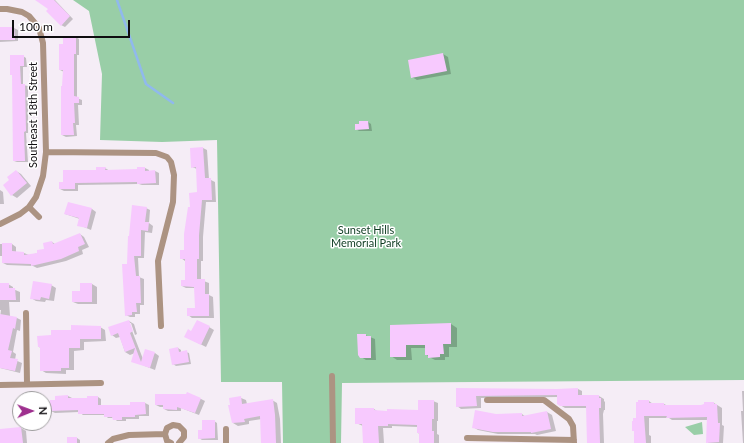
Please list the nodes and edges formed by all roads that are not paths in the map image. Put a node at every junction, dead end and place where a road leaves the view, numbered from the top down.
1 (0, 10) edge
2 (46, 152) junction
3 (28, 207) junction
4 (39, 217) dead end
5 (0, 224) edge
6 (26, 313) dead end
7 (161, 326) dead end
8 (332, 376) dead end
9 (101, 383) dead end
10 (0, 384) edge
11 (27, 384) junction
12 (487, 400) dead end
13 (226, 429) dead end
14 (165, 434) junction
15 (466, 438) dead end
16 (574, 441) edge
17 (108, 443) edge
18 (171, 443) edge
19 (179, 443) edge
20 (226, 443) edge
21 (333, 443) edge

1 - 2 street, Southeast 18th Street
2 - 3 street, Southeast 18th Street
2 - 7 street
3 - 4 street
3 - 5 street, Southeast 18th Street
6 - 11 street
8 - 21 street
9 - 11 street
10 - 11 street
12 - 16 street
13 - 20 street
14 - 17 street
14 - 18 street
14 - 19 street
15 - 16 street

